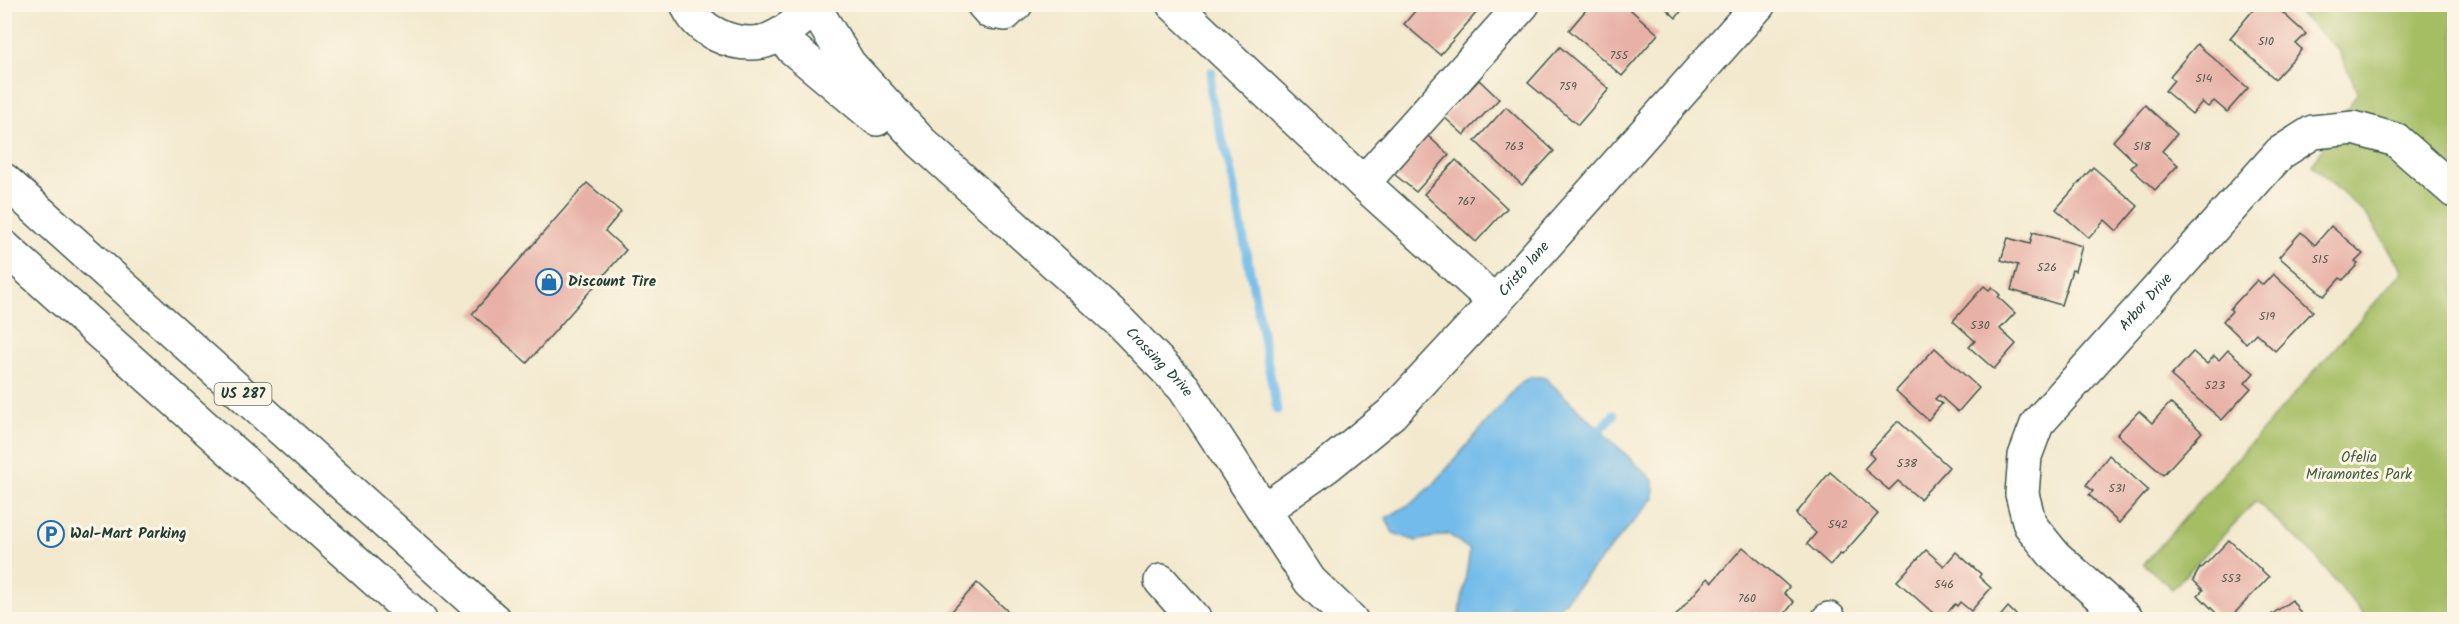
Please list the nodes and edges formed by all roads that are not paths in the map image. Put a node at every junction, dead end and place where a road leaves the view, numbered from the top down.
1 (687, 4) edge
2 (811, 4) edge
3 (983, 4) edge
4 (1016, 4) edge
5 (1173, 4) edge
6 (1523, 4) edge
7 (1759, 4) edge
8 (782, 34) junction
9 (921, 142) junction
10 (4, 180) edge
11 (1363, 183) junction
12 (2454, 191) edge
13 (4, 247) edge
14 (1495, 302) junction
15 (1264, 510) junction
16 (1161, 581) dead end
17 (420, 620) edge
18 (494, 620) edge
19 (1195, 620) edge
20 (1352, 620) edge
21 (2127, 620) edge

1 - 8 street, Crossing Drive
2 - 8 street, Crossing Drive
2 - 9 street, Crossing Drive
3 - 4 street
5 - 11 street
6 - 11 street
7 - 14 street, Cristo lane
8 - 9 street, Crossing Drive
9 - 15 street, Crossing Drive
10 - 18 street, US 287
11 - 14 street
12 - 21 street, Arbor Drive
13 - 17 street
14 - 15 street, Cristo lane
15 - 20 street, Crossing Drive
16 - 19 street

